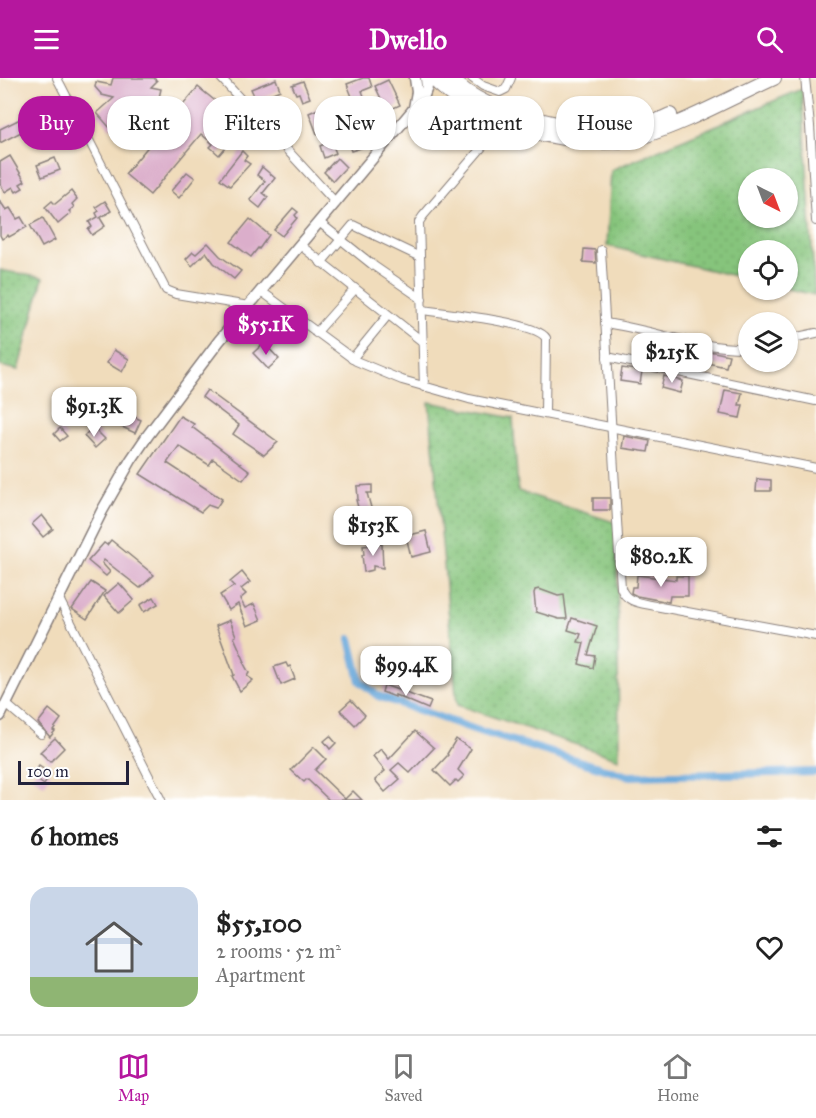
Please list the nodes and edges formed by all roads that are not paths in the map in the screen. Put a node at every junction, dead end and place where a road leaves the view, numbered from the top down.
1 (57, 78) edge
2 (221, 78) edge
3 (415, 78) edge
4 (426, 78) edge
5 (432, 78) edge
6 (451, 78) edge
7 (472, 78) edge
8 (511, 78) edge
9 (754, 78) edge
10 (774, 78) edge
11 (805, 78) edge
12 (416, 96) edge
13 (423, 96) edge
14 (454, 96) edge
15 (408, 116) edge
16 (544, 133) edge
17 (480, 150) edge
18 (336, 203) junction
19 (816, 221) edge
20 (320, 222) junction
21 (341, 240) junction
22 (300, 245) junction
23 (602, 250) dead end
24 (420, 257) junction
25 (321, 263) junction
26 (355, 289) junction
27 (261, 291) junction
28 (422, 299) junction
29 (249, 306) junction
30 (422, 310) junction
31 (388, 315) junction
32 (605, 323) junction
33 (316, 333) junction
34 (816, 333) edge
35 (798, 337) edge
36 (423, 342) junction
37 (738, 348) edge
38 (608, 357) junction
39 (352, 359) junction
40 (424, 387) junction
41 (816, 401) edge
42 (545, 413) junction
43 (612, 426) junction
44 (816, 468) edge
45 (58, 597) junction
46 (816, 636) edge
47 (6, 704) junction
48 (0, 716) edge
49 (41, 734) dead end
50 (161, 800) edge

1 - 29 street
2 - 18 street
3 - 12 main road
4 - 13 main road
5 - 14 highway
6 - 9 highway
7 - 8 street
10 - 16 highway
11 - 19 street
15 - 18 main road
17 - 24 street
18 - 20 main road
20 - 21 street
20 - 22 main road
21 - 24 street
21 - 25 street
21 - 28 street
22 - 25 street
22 - 27 main road
23 - 32 street
24 - 28 street
25 - 26 street
26 - 31 street
26 - 33 street
27 - 29 main road
27 - 33 street
28 - 30 street
29 - 45 main road
30 - 36 street
30 - 42 street
31 - 36 street
31 - 39 street
32 - 37 street
32 - 38 street
33 - 39 street
34 - 35 street
36 - 40 street
38 - 41 street
38 - 43 street
39 - 40 street
40 - 42 street
42 - 43 street
43 - 44 street
43 - 46 street
45 - 47 main road
45 - 50 street
47 - 48 main road
47 - 49 street

